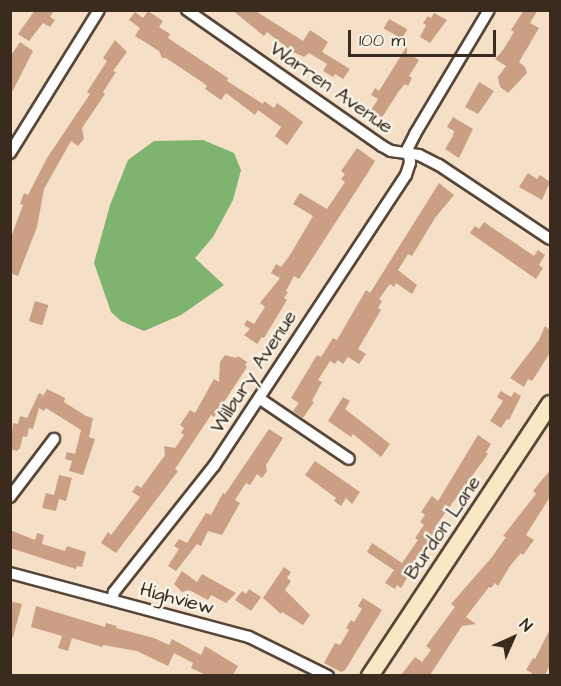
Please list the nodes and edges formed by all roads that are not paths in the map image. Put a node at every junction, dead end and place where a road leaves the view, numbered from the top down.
1 (99, 10) edge
2 (187, 10) edge
3 (489, 10) edge
4 (10, 153) edge
5 (408, 155) junction
6 (550, 239) edge
7 (260, 399) junction
8 (550, 407) edge
9 (54, 439) dead end
10 (349, 459) dead end
11 (10, 497) edge
12 (10, 573) edge
13 (112, 600) junction
14 (328, 675) edge
15 (370, 675) edge

1 - 4 street
2 - 5 street, Warren Avenue
3 - 5 street, Wilbury Avenue
5 - 6 street, Warren Avenue
5 - 7 street, Wilbury Avenue
7 - 10 street
7 - 13 street, Wilbury Avenue
8 - 15 street, Burdon Lane
9 - 11 street
12 - 13 street, Highview
13 - 14 street, Highview

